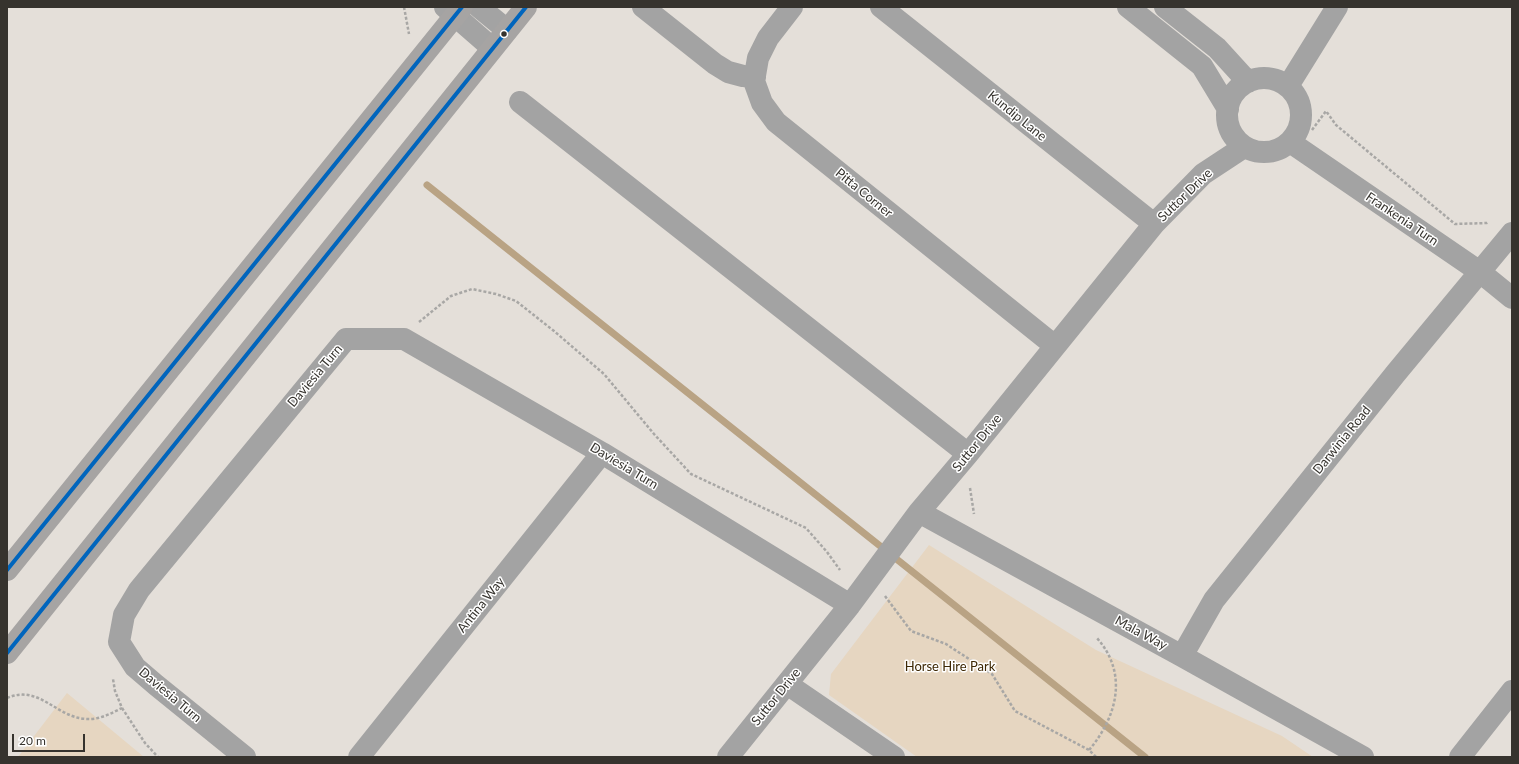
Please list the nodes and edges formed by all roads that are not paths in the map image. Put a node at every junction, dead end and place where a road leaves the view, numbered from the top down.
1 (479, 7) edge
2 (526, 7) edge
3 (643, 7) edge
4 (792, 7) edge
5 (881, 7) edge
6 (1128, 7) edge
7 (1165, 7) edge
8 (1337, 7) edge
9 (454, 10) edge
10 (507, 30) junction
11 (492, 48) junction
12 (755, 77) junction
13 (1248, 82) junction
14 (1288, 86) junction
15 (520, 102) dead end
16 (1228, 109) junction
17 (1244, 146) junction
18 (1295, 146) junction
19 (1154, 224) junction
20 (1512, 233) edge
21 (1480, 272) junction
22 (1512, 298) edge
23 (1055, 346) junction
24 (602, 453) junction
25 (968, 454) junction
26 (919, 512) junction
27 (7, 570) edge
28 (850, 605) junction
29 (7, 653) edge
30 (1182, 656) junction
31 (787, 684) junction
32 (1512, 691) edge
33 (245, 757) edge
34 (359, 757) edge
35 (728, 757) edge
36 (894, 757) edge
37 (1363, 757) edge
38 (1460, 757) edge

1 - 10 street
2 - 10 main road
3 - 12 street
4 - 12 street, Pitta Corner
5 - 19 street, Kundip Lane
6 - 16 street
7 - 13 street
8 - 14 street
9 - 11 street
9 - 27 main road
10 - 11 main road
11 - 29 main road
12 - 23 street, Pitta Corner
13 - 14 street
13 - 16 street
14 - 18 street
15 - 25 street
16 - 17 street
17 - 18 street
17 - 19 street, Suttor Drive
18 - 21 street, Frankenia Turn
19 - 23 street, Suttor Drive
20 - 21 street, Darwinia Road
21 - 22 street, Frankenia Turn
21 - 30 street, Darwinia Road
23 - 25 street, Suttor Drive
24 - 28 street, Daviesia Turn
24 - 33 street, Daviesia Turn
24 - 34 street, Antina Way
25 - 26 street, Suttor Drive
26 - 28 street, Suttor Drive
26 - 30 street, Mala Way
28 - 31 street, Suttor Drive
30 - 37 street, Mala Way
31 - 35 street, Suttor Drive
31 - 36 street
32 - 38 street

